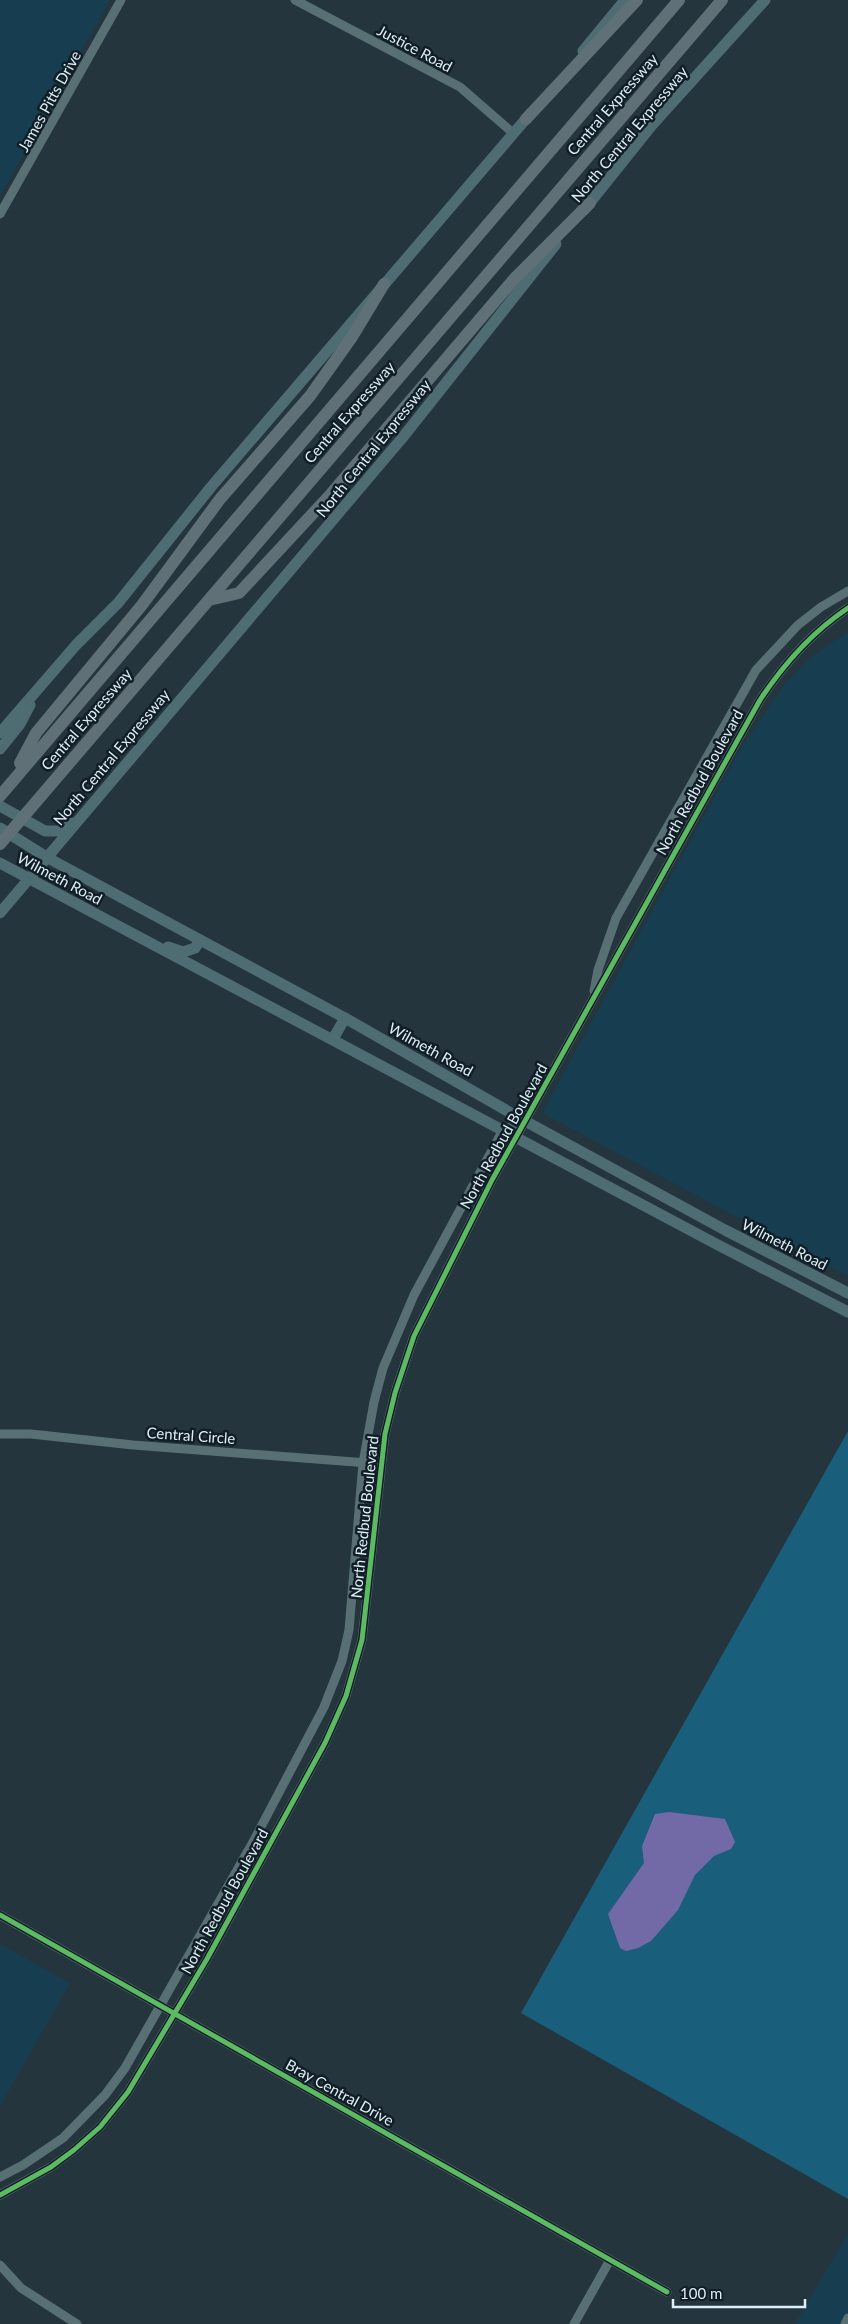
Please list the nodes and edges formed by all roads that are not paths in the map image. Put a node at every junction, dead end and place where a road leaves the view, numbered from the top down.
1 (121, 0) edge
2 (295, 0) edge
3 (624, 0) edge
4 (637, 0) edge
5 (679, 0) edge
6 (722, 0) edge
7 (765, 0) edge
8 (526, 119) junction
9 (513, 133) junction
10 (590, 203) junction
11 (0, 214) edge
12 (384, 284) junction
13 (848, 591) edge
14 (209, 600) junction
15 (848, 608) edge
16 (44, 680) junction
17 (0, 733) edge
18 (0, 749) edge
19 (3, 793) edge
20 (0, 806) edge
21 (78, 820) junction
22 (0, 828) edge
23 (0, 844) edge
24 (48, 858) junction
25 (0, 862) edge
26 (29, 880) junction
27 (88, 910) junction
28 (0, 913) edge
29 (200, 940) junction
30 (593, 999) junction
31 (345, 1018) junction
32 (333, 1039) junction
33 (525, 1121) junction
34 (503, 1130) junction
35 (516, 1137) junction
36 (848, 1293) edge
37 (848, 1312) edge
38 (0, 1434) edge
39 (363, 1463) junction
40 (381, 1464) junction
41 (338, 1672) junction
42 (353, 1677) junction
43 (248, 1851) junction
44 (262, 1859) junction
45 (0, 1916) edge
46 (161, 2005) junction
47 (176, 2013) junction
48 (0, 2176) edge
49 (0, 2195) edge
50 (610, 2260) junction
51 (0, 2265) edge
52 (667, 2292) dead end
53 (848, 2318) edge
54 (77, 2324) edge
55 (574, 2324) edge
56 (845, 2324) edge

1 - 11 street, James Pitts Drive
2 - 9 street, Justice Road
3 - 8 main road
4 - 8 highway
5 - 19 highway, Central Expressway
6 - 14 highway, Central Expressway
7 - 10 main road, North Central Expressway
8 - 9 main road
9 - 12 main road
10 - 14 highway
10 - 21 main road, North Central Expressway
12 - 16 main road
12 - 19 highway
13 - 30 street, North Redbud Boulevard
14 - 23 highway, Central Expressway
15 - 30 street, North Redbud Boulevard
16 - 17 main road
16 - 18 main road
20 - 21 main road
21 - 24 main road, North Central Expressway
22 - 24 main road, Wilmeth Road
24 - 26 main road, North Central Expressway
24 - 29 main road, Wilmeth Road
25 - 26 main road, Wilmeth Road
26 - 27 main road, Wilmeth Road
26 - 28 main road, North Central Expressway
27 - 29 main road
27 - 32 main road, Wilmeth Road
29 - 31 main road, Wilmeth Road
30 - 33 street, North Redbud Boulevard
31 - 32 main road
31 - 33 main road, Wilmeth Road
32 - 34 main road, Wilmeth Road
33 - 34 street, North Redbud Boulevard
33 - 35 street, North Redbud Boulevard
33 - 36 main road, Wilmeth Road
34 - 35 main road, Wilmeth Road
34 - 39 street, North Redbud Boulevard
35 - 37 main road, Wilmeth Road
35 - 40 street, North Redbud Boulevard
38 - 39 street, Central Circle
39 - 40 street, Central Circle
39 - 41 street, North Redbud Boulevard
40 - 42 street, North Redbud Boulevard
41 - 42 street
41 - 43 street, North Redbud Boulevard
42 - 44 street, North Redbud Boulevard
43 - 44 street
43 - 46 street, North Redbud Boulevard
44 - 47 street, North Redbud Boulevard
45 - 46 street, Bray Central Drive
46 - 47 street, Bray Central Drive
46 - 48 street, North Redbud Boulevard
47 - 49 street, North Redbud Boulevard
47 - 50 street, Bray Central Drive
50 - 52 street, Bray Central Drive
50 - 55 street
51 - 54 street
53 - 56 street

